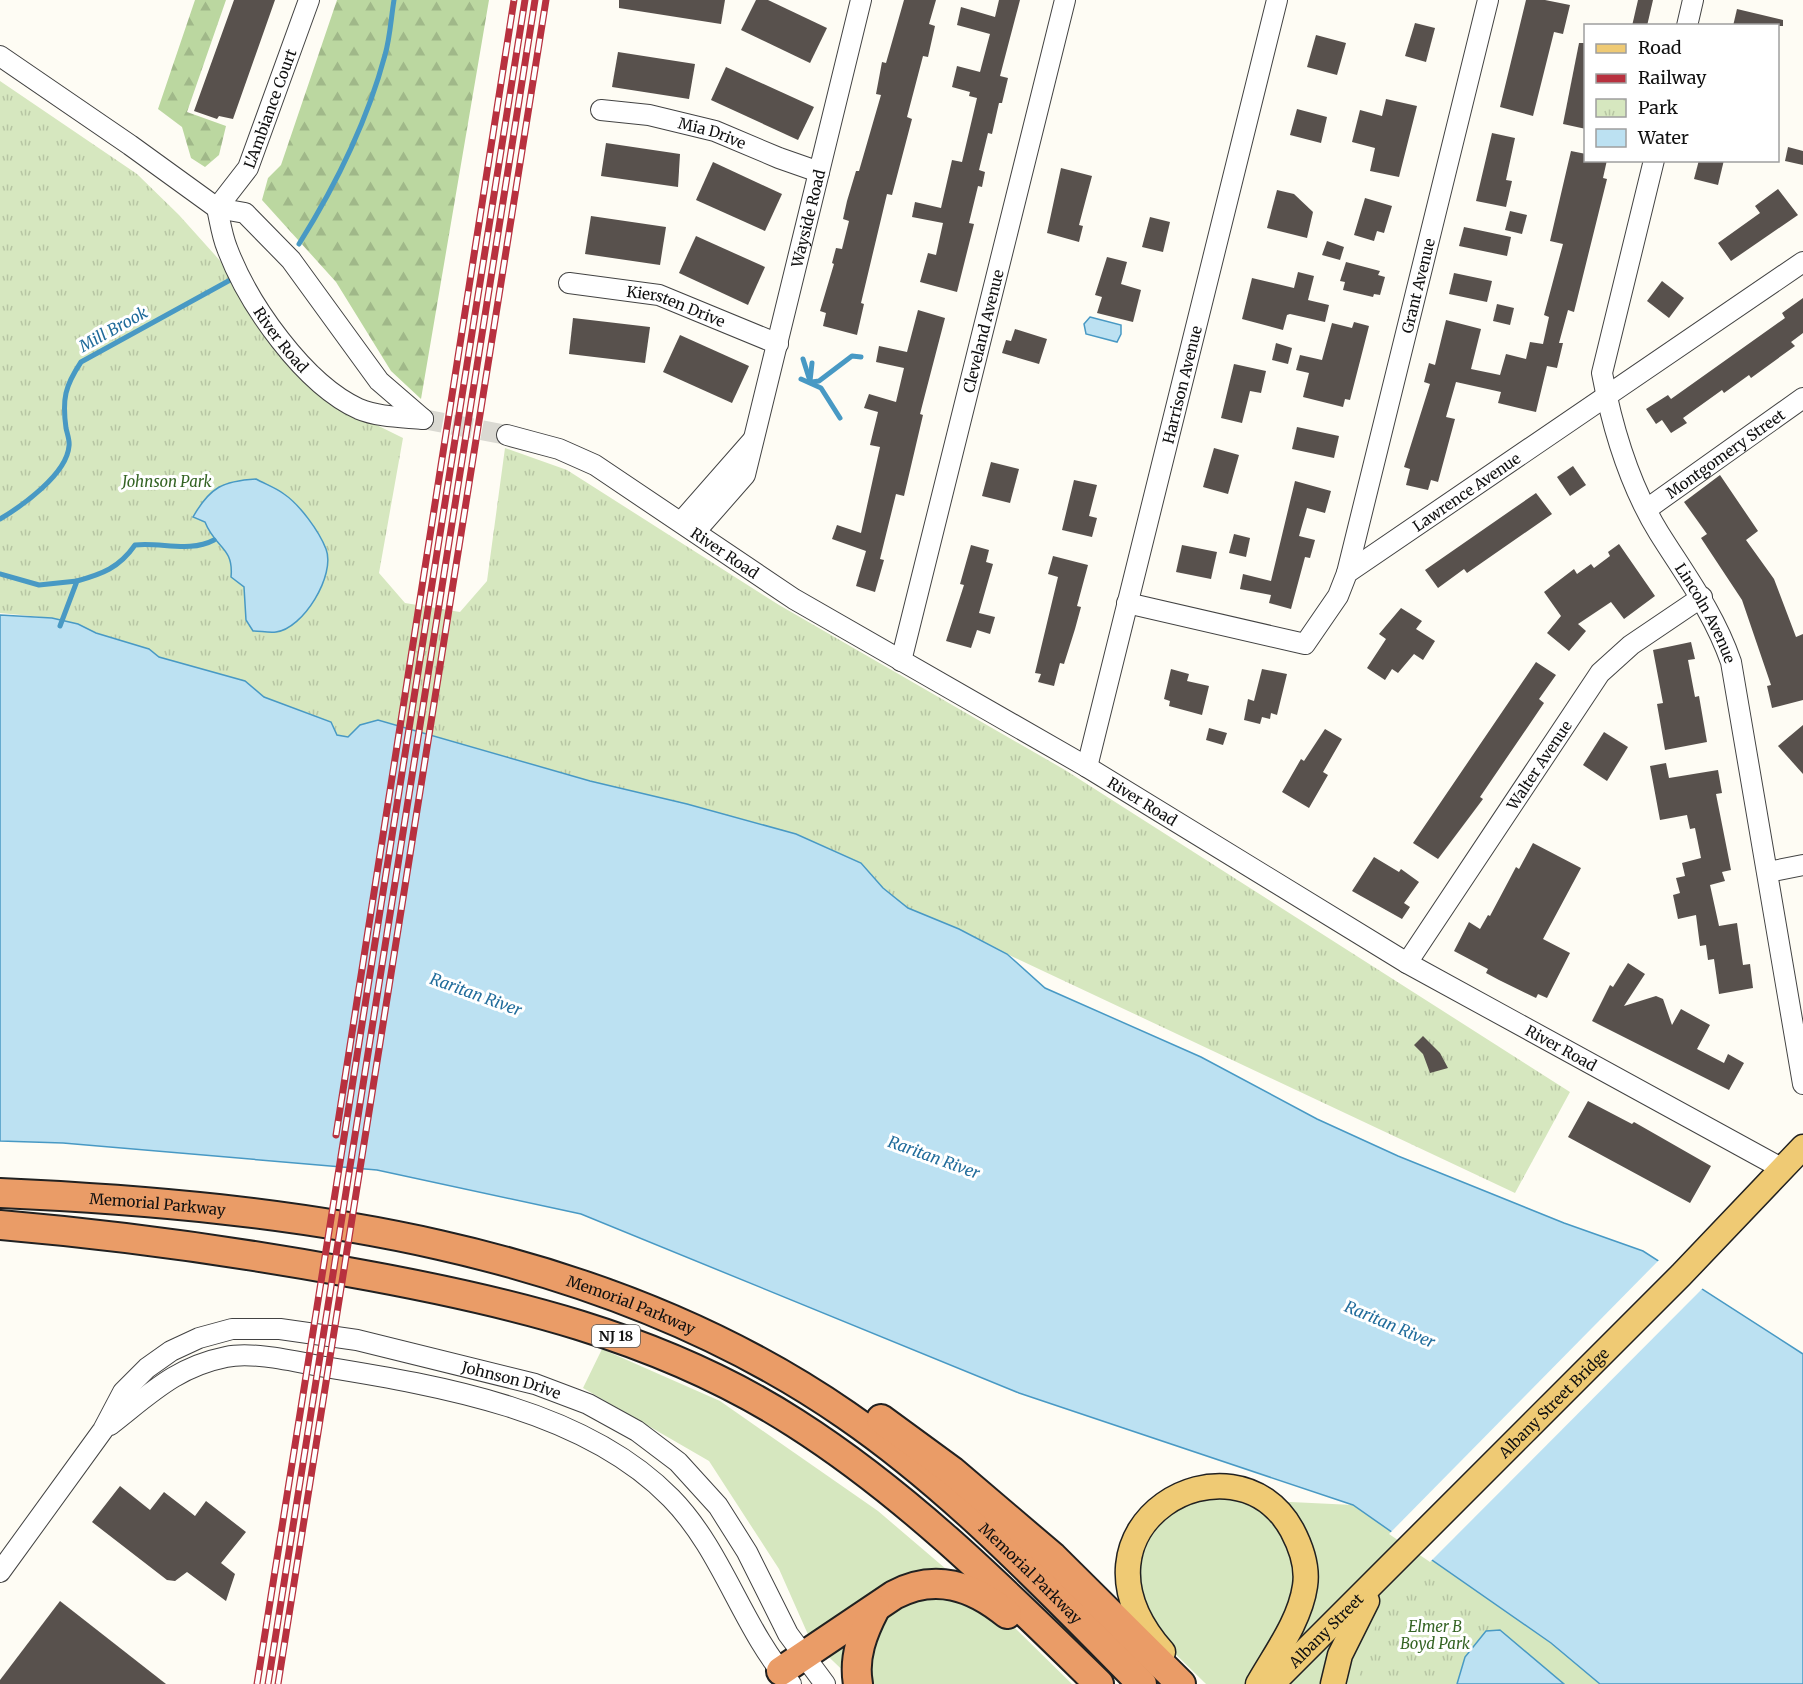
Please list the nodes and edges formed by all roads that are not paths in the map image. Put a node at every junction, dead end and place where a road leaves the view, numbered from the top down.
1 (309, 0) edge
2 (1065, 0) edge
3 (1277, 0) edge
4 (1488, 0) edge
5 (1693, 0) edge
6 (858, 1) edge
7 (1687, 24) edge
8 (0, 57) edge
9 (601, 110) dead end
10 (1654, 162) edge
11 (819, 172) junction
12 (217, 208) junction
13 (1803, 262) edge
14 (569, 283) dead end
15 (778, 344) junction
16 (1606, 397) junction
17 (1803, 398) edge
18 (507, 435) tunnel mouth
19 (1647, 509) junction
20 (688, 527) junction
21 (1347, 573) junction
22 (1702, 597) junction
23 (1128, 603) junction
24 (902, 661) junction
25 (1087, 767) junction
26 (1803, 866) edge
27 (1768, 872) junction
28 (1407, 963) junction
29 (1803, 1084) edge
30 (1803, 1147) edge
31 (1783, 1169) junction
32 (0, 1194) edge
33 (0, 1225) edge
34 (62, 1230) junction
35 (0, 1235) edge
36 (104, 1430) junction
37 (0, 1572) edge
38 (1381, 1576) junction
39 (876, 1607) junction
40 (1073, 1659) junction
41 (791, 1671) edge
42 (1165, 1675) edge
43 (825, 1684) edge
44 (858, 1684) edge
45 (1099, 1684) edge
46 (1191, 1684) edge
47 (1258, 1684) edge
48 (1272, 1684) edge
49 (1333, 1684) edge

1 - 12 street, L'Ambiance Court
2 - 24 street, Cleveland Avenue
3 - 23 street, Harrison Avenue
4 - 21 street, Grant Avenue
5 - 7 street
6 - 11 street, Wayside Road
8 - 12 street, River Road
9 - 11 street, Mia Drive
10 - 16 street, Lincoln Avenue
11 - 15 street, Wayside Road
12 - 12 street, River Road
13 - 16 street, Lawrence Avenue
14 - 15 street, Kiersten Drive
15 - 20 street, Wayside Road
16 - 19 street, Lincoln Avenue
16 - 21 street, Lawrence Avenue
17 - 19 street, Montgomery Street
18 - 20 street, River Road
19 - 22 street, Lincoln Avenue
20 - 24 street, River Road
21 - 23 street
22 - 27 street, Lincoln Avenue
22 - 28 street, Walter Avenue
23 - 25 street, Harrison Avenue
24 - 25 street, River Road
25 - 28 street, River Road
26 - 27 street
27 - 29 street, Lincoln Avenue
28 - 31 street, River Road
30 - 31 main road, Albany Street Bridge
31 - 38 main road, Albany Street Bridge
32 - 42 highway, Memorial Parkway
33 - 34 highway, NJ 18
34 - 35 highway
34 - 40 highway, Memorial Parkway / NJ 18
36 - 37 street, Johnson Drive
36 - 41 street, Johnson Drive
36 - 41 street, Johnson Drive
38 - 48 main road, Albany Street
38 - 49 main road
39 - 40 highway
39 - 41 highway
39 - 44 highway
40 - 45 highway, Memorial Parkway / NJ 18
41 - 43 street, Johnson Drive
42 - 46 main road
42 - 47 main road

